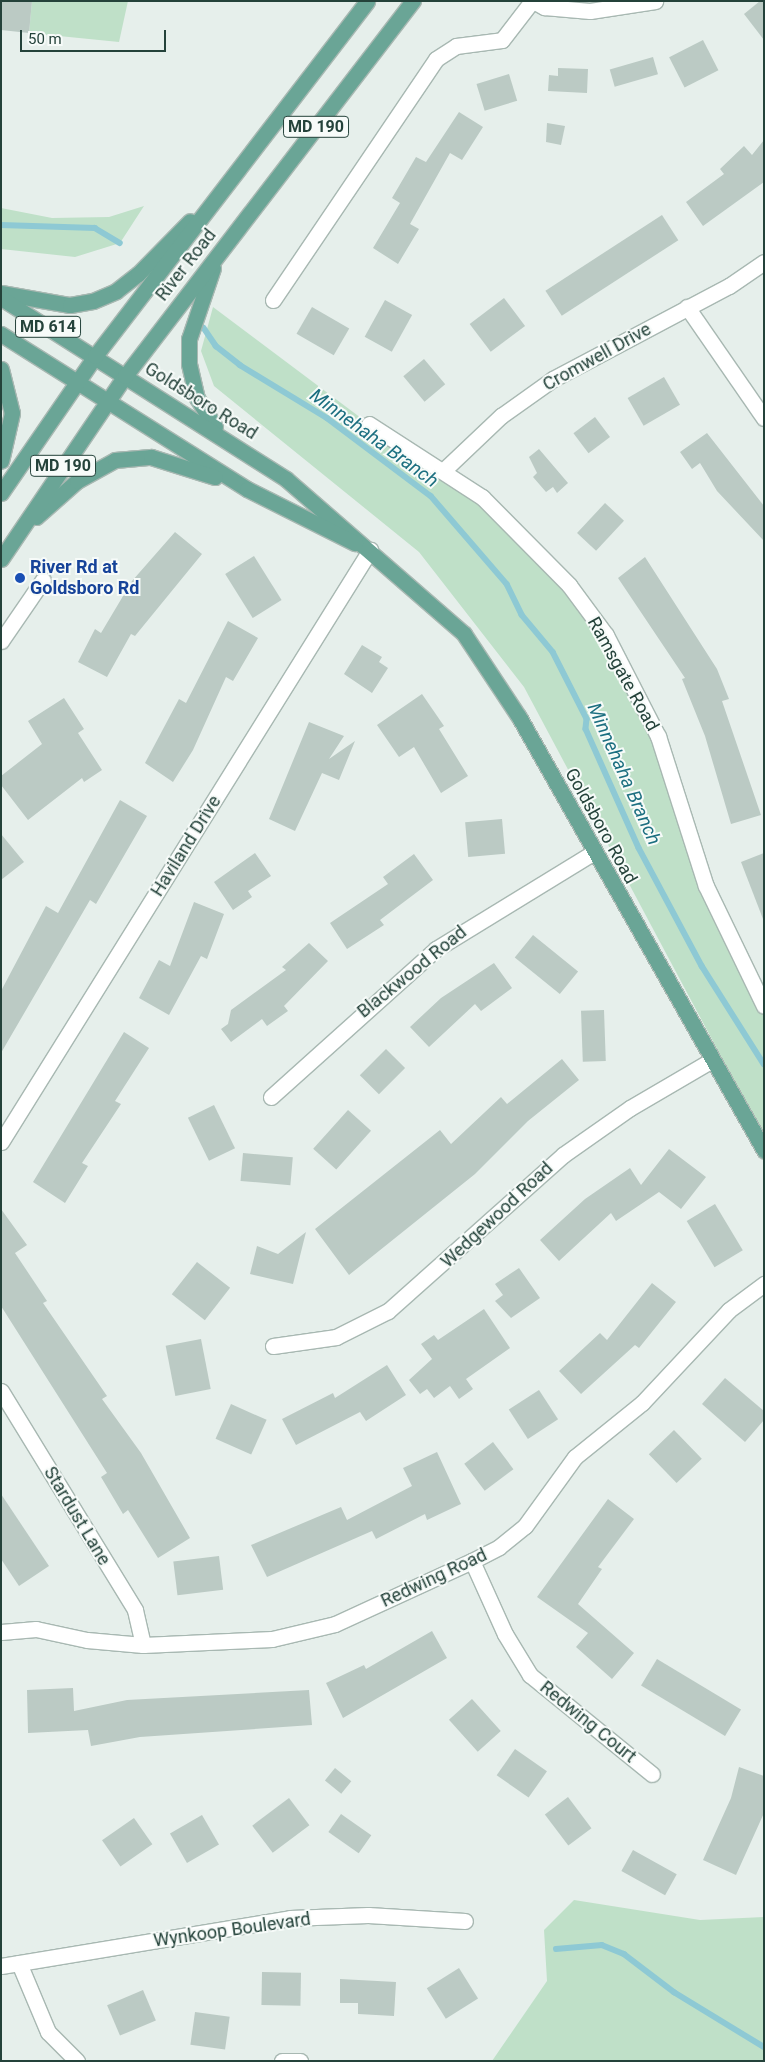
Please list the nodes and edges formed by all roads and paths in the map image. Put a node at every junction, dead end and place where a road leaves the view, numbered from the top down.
1 (367, 1) edge
2 (413, 1) edge
3 (532, 1) edge
4 (655, 1) edge
5 (216, 199) junction
6 (219, 254) junction
7 (764, 262) edge
8 (1, 293) edge
9 (1, 298) edge
10 (273, 300) dead end
11 (687, 307) junction
12 (1, 334) edge
13 (94, 356) junction
14 (1, 369) edge
15 (125, 376) junction
16 (76, 381) junction
17 (107, 401) junction
18 (764, 418) edge
19 (369, 424) dead end
20 (222, 436) junction
21 (1, 461) edge
22 (444, 470) junction
23 (247, 489) junction
24 (1, 493) edge
25 (20, 531) junction
26 (370, 550) junction
27 (1, 560) edge
28 (43, 580) dead end
29 (1, 641) edge
30 (594, 852) junction
31 (764, 1006) edge
32 (712, 1060) junction
33 (271, 1097) dead end
34 (1, 1142) edge
35 (764, 1150) edge
36 (764, 1284) edge
37 (273, 1346) dead end
38 (1, 1391) edge
39 (472, 1561) junction
40 (1, 1632) edge
41 (143, 1644) junction
42 (652, 1774) dead end
43 (465, 1920) dead end
44 (19, 1963) junction
45 (1, 1966) edge
46 (77, 2061) edge
47 (282, 2061) edge
48 (300, 2061) edge

1 - 5 main road, River Road / MD 190
2 - 6 main road, River Road / MD 190
3 - 4 street
3 - 10 street
5 - 8 main road
5 - 13 main road, River Road / MD 190
6 - 15 main road, River Road / MD 190
6 - 20 main road
7 - 11 street, Cromwell Drive
9 - 13 main road, Goldsboro Road / MD 614
11 - 18 street
11 - 22 street, Cromwell Drive
12 - 16 main road, Goldsboro Road / MD 614
13 - 15 main road, Goldsboro Road / MD 614
13 - 16 main road, River Road / MD 190
14 - 21 main road
15 - 17 main road, River Road / MD 190
15 - 20 main road, Goldsboro Road / MD 614
16 - 17 main road, Goldsboro Road / MD 614
16 - 24 main road, River Road / MD 190
17 - 23 main road, Goldsboro Road / MD 614
17 - 25 main road, River Road / MD 190
19 - 22 street, Ramsgate Road
20 - 26 main road, Goldsboro Road / MD 614
22 - 31 street, Ramsgate Road
23 - 25 main road
23 - 26 main road, Goldsboro Road / MD 614
25 - 27 main road, River Road / MD 190
26 - 30 main road, Goldsboro Road / MD 614
26 - 34 street, Haviland Drive
28 - 29 street
30 - 32 main road, Goldsboro Road / MD 614
30 - 33 street, Blackwood Road
32 - 35 main road, Goldsboro Road / MD 614
32 - 37 street, Wedgewood Road
36 - 39 street, Redwing Road
38 - 41 street, Stardust Lane
39 - 41 street, Redwing Road
39 - 42 street, Redwing Court
40 - 41 street, Redwing Road
43 - 44 street, Wynkoop Boulevard
44 - 45 street, Wynkoop Boulevard
44 - 46 street
47 - 48 street

